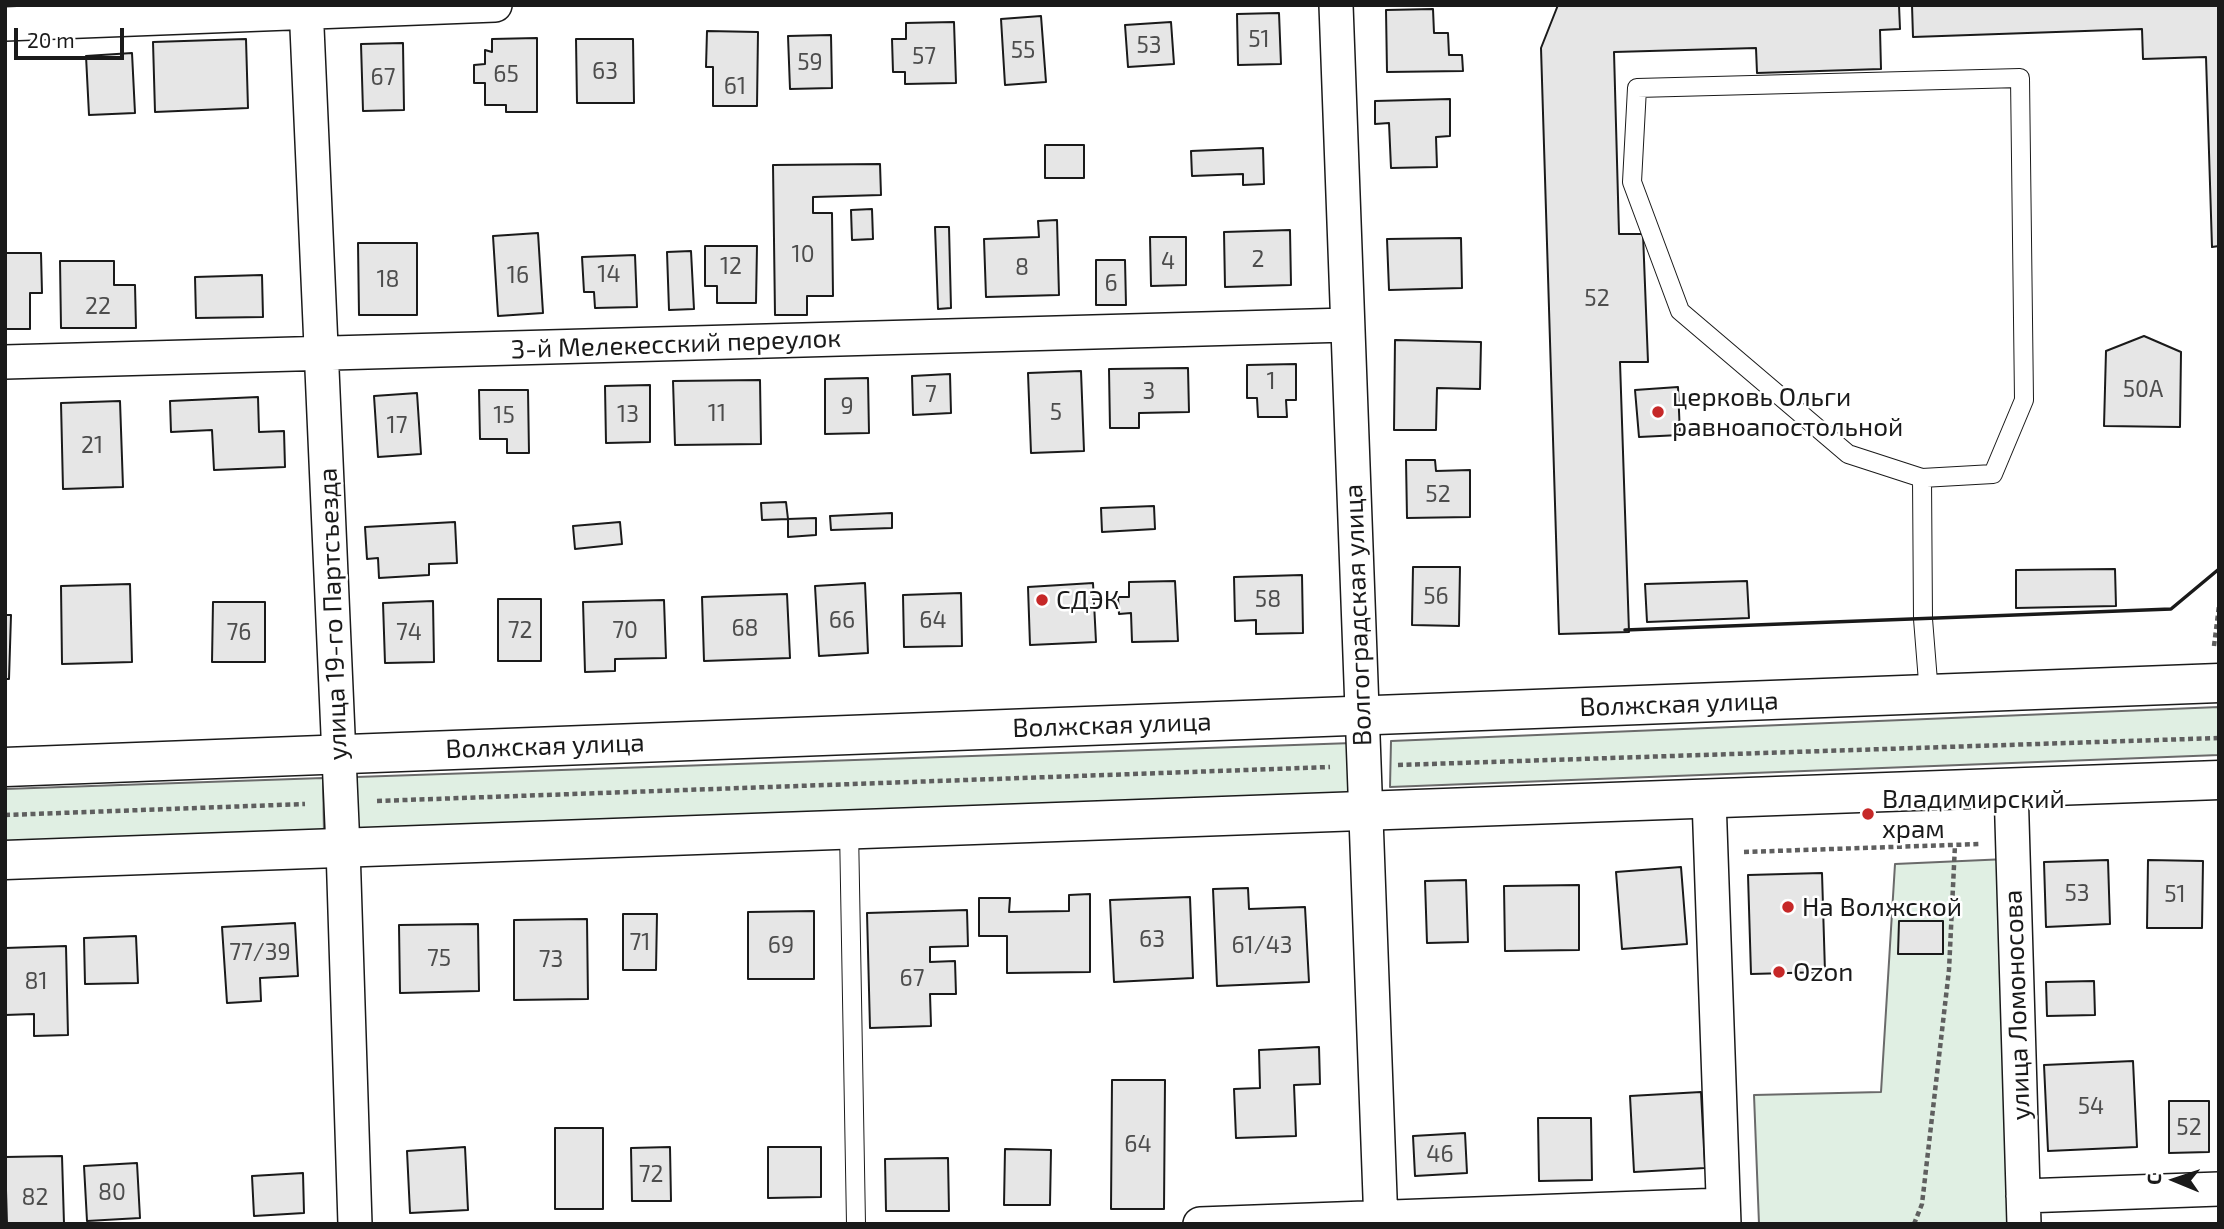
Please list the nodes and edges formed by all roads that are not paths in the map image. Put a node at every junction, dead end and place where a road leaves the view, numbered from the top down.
1 (495, 5) edge
2 (1336, 5) edge
3 (307, 9) edge
4 (5, 24) edge
5 (1347, 325) junction
6 (321, 354) junction
7 (5, 362) edge
8 (1922, 478) junction
9 (2219, 683) edge
10 (1929, 694) junction
11 (1362, 715) junction
12 (339, 754) junction
13 (5, 767) edge
14 (2219, 780) edge
15 (2011, 787) junction
16 (1709, 799) junction
17 (1366, 810) junction
18 (849, 829) junction
19 (343, 848) junction
20 (5, 860) edge
21 (2219, 1189) edge
22 (2024, 1210) edge
23 (1724, 1214) edge
24 (1381, 1220) edge
25 (355, 1224) edge
26 (856, 1224) edge
27 (1200, 1224) edge

1 - 3 street
2 - 5 street, Волгоградская улица
3 - 4 street
3 - 6 street, улица 19-го Партсъезда
5 - 6 street, 3-й Мелекесский переулок
5 - 11 street, Волгоградская улица
6 - 7 street, 3-й Мелекесский переулок
6 - 12 street, улица 19-го Партсъезда
8 - 8 lane
8 - 10 lane
9 - 10 main road, Волжская улица
10 - 11 main road, Волжская улица
11 - 12 main road, Волжская улица
11 - 17 street, Волгоградская улица
12 - 13 main road, Волжская улица
12 - 19 street, улица 19-го Партсъезда
14 - 15 main road
15 - 16 main road
15 - 22 street, улица Ломоносова
16 - 17 main road
16 - 23 street
17 - 18 main road
17 - 24 street, Волгоградская улица
18 - 19 main road
18 - 26 lane
19 - 20 main road
19 - 25 street, улица 19-го Партсъезда
21 - 22 street
23 - 24 street
24 - 27 street

